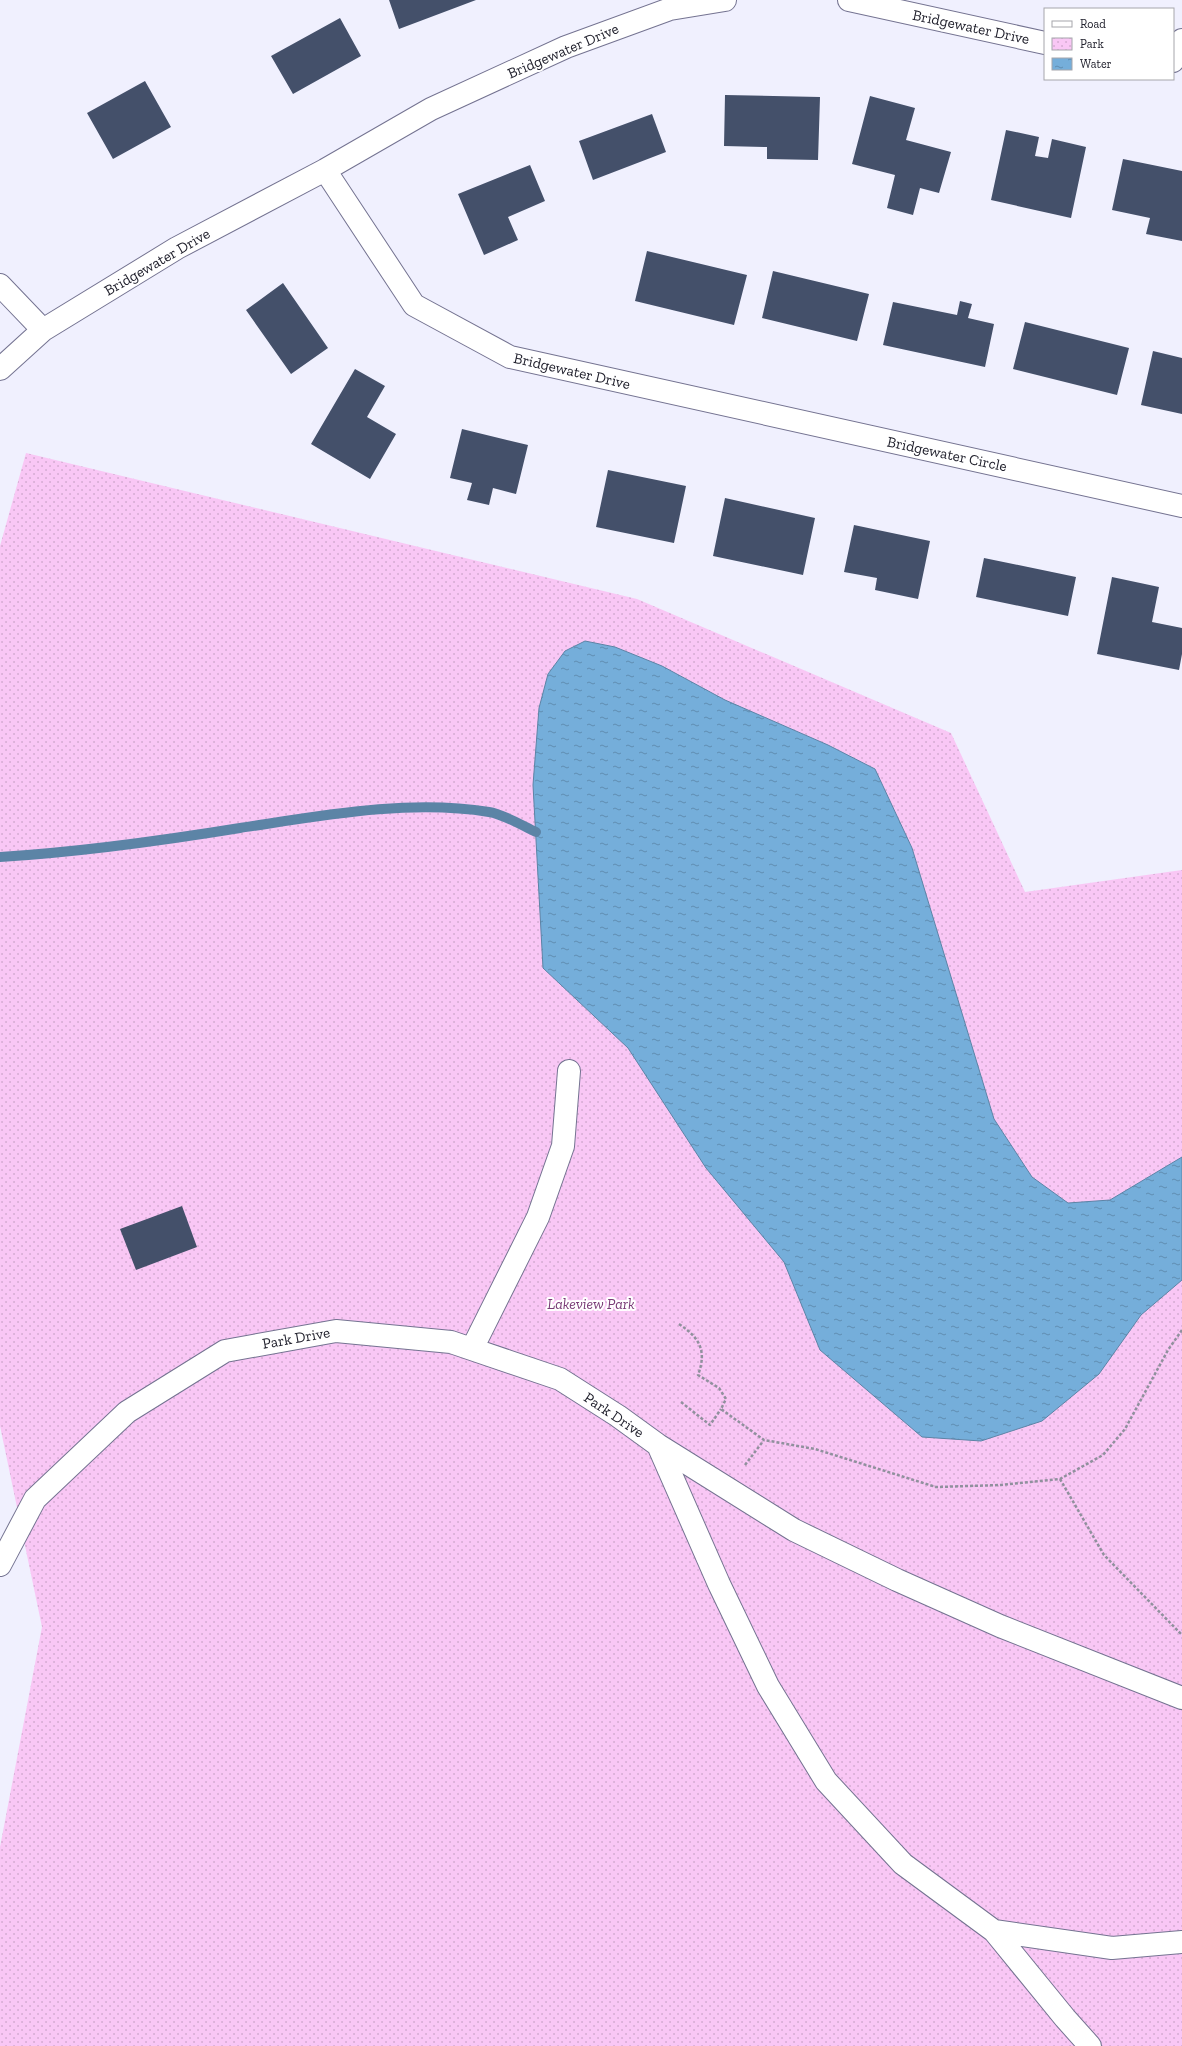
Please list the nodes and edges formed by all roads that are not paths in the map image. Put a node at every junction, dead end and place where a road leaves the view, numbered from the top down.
1 (724, 0) edge
2 (849, 0) edge
3 (1182, 40) edge
4 (1044, 43) edge
5 (1174, 60) edge
6 (325, 170) junction
7 (0, 285) edge
8 (44, 330) junction
9 (0, 369) edge
10 (712, 402) joint
11 (1182, 506) edge
12 (569, 1071) dead end
13 (472, 1349) junction
14 (658, 1445) junction
15 (0, 1565) edge
16 (1182, 1698) edge
17 (994, 1930) junction
18 (1182, 1942) edge
19 (1090, 2046) edge

1 - 6 street, Bridgewater Drive
2 - 4 street, Bridgewater Drive
3 - 5 street
6 - 8 street, Bridgewater Drive
6 - 10 street, Bridgewater Drive
7 - 8 street
8 - 9 street, Bridgewater Drive
10 - 11 street, Bridgewater Circle
12 - 13 street
13 - 14 street, Park Drive
13 - 15 street, Park Drive
14 - 16 street, Park Drive
14 - 17 street
17 - 18 street
17 - 19 street

